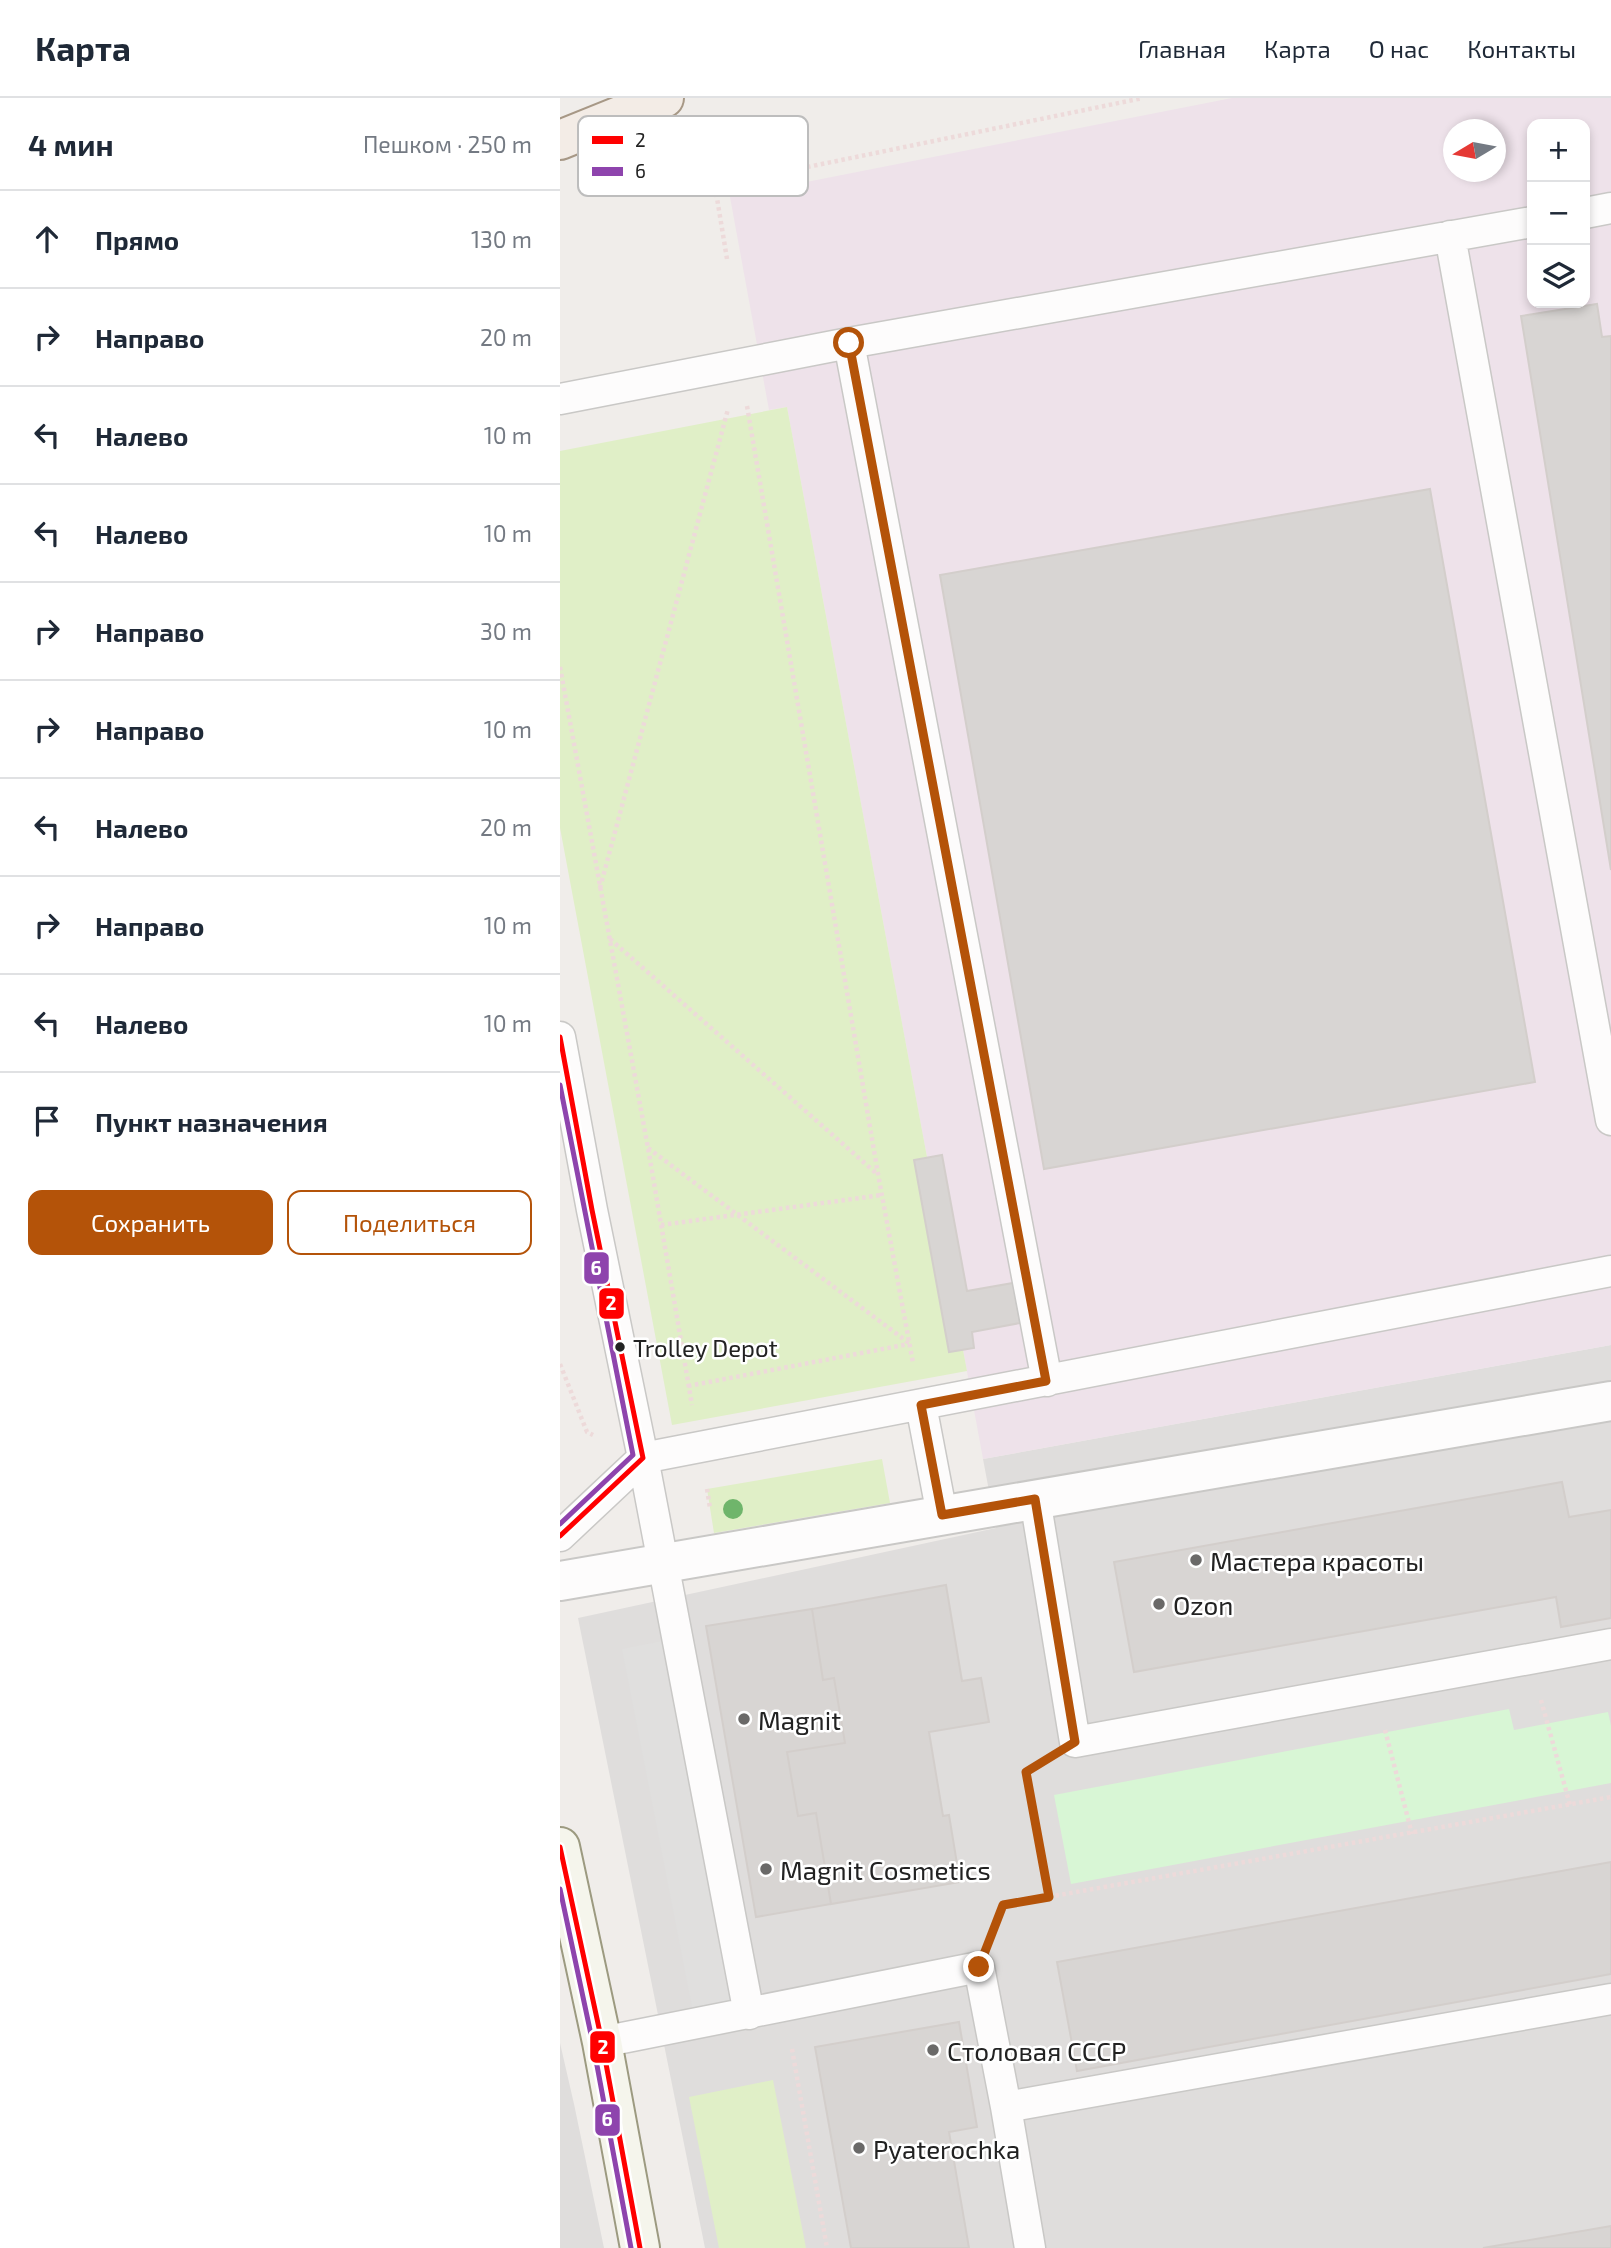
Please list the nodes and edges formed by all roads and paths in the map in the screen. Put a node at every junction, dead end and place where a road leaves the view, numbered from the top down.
1 (664, 98) edge
2 (1143, 98) edge
3 (619, 116) edge
4 (578, 133) edge
5 (560, 140) edge
6 (808, 167) edge
7 (717, 196) edge
8 (1611, 208) edge
9 (1590, 212) edge
10 (1527, 223) edge
11 (1450, 236) junction
12 (727, 259) dead end
13 (849, 343) junction
14 (740, 365) junction
15 (560, 399) edge
16 (560, 667) edge
17 (599, 890) junction
18 (609, 938) junction
19 (560, 1037) edge
20 (1611, 1120) edge
21 (648, 1148) junction
22 (878, 1174) junction
23 (882, 1195) junction
24 (736, 1214) junction
25 (661, 1225) junction
26 (1611, 1270) edge
27 (909, 1344) junction
28 (1046, 1381) junction
29 (1611, 1401) edge
30 (921, 1405) junction
31 (643, 1458) junction
32 (1035, 1499) junction
33 (942, 1515) junction
34 (560, 1536) edge
35 (664, 1563) junction
36 (560, 1581) edge
37 (1611, 1644) edge
38 (1530, 1659) junction
39 (1375, 1688) junction
40 (1075, 1742) junction
41 (1611, 1797) edge
42 (1570, 1805) junction
43 (1412, 1834) junction
44 (560, 1847) edge
45 (1049, 1897) junction
46 (979, 1967) junction
47 (1611, 1998) edge
48 (785, 2007) junction
49 (749, 2014) junction
50 (602, 2042) junction
51 (1006, 2107) junction
52 (639, 2248) edge
53 (827, 2248) edge
54 (1030, 2248) edge

1 - 3 main road
2 - 6 path
4 - 5 main road
7 - 12 path
8 - 9 lane
10 - 11 lane
11 - 13 lane
11 - 20 lane
13 - 14 lane
13 - 28 lane
14 - 15 lane
14 - 17 path
14 - 22 path
16 - 17 path
17 - 18 path
18 - 21 path
18 - 22 path
19 - 31 lane
21 - 24 path
21 - 25 path
22 - 23 path
23 - 24 path
23 - 27 path
24 - 25 path
24 - 27 path
25 - 27 path
26 - 28 lane
28 - 30 lane
29 - 32 street
30 - 31 lane
30 - 33 lane
31 - 34 lane
31 - 35 lane
32 - 33 street
32 - 40 lane
33 - 35 street
35 - 36 street
35 - 49 lane
37 - 38 lane
38 - 39 lane
38 - 42 path
39 - 40 lane
39 - 43 path
40 - 45 path
41 - 42 path
42 - 43 path
43 - 45 path
44 - 50 main road
45 - 46 path
46 - 48 lane
46 - 51 lane
47 - 51 lane
48 - 49 lane
48 - 53 path
49 - 50 lane
50 - 52 main road
51 - 54 lane

